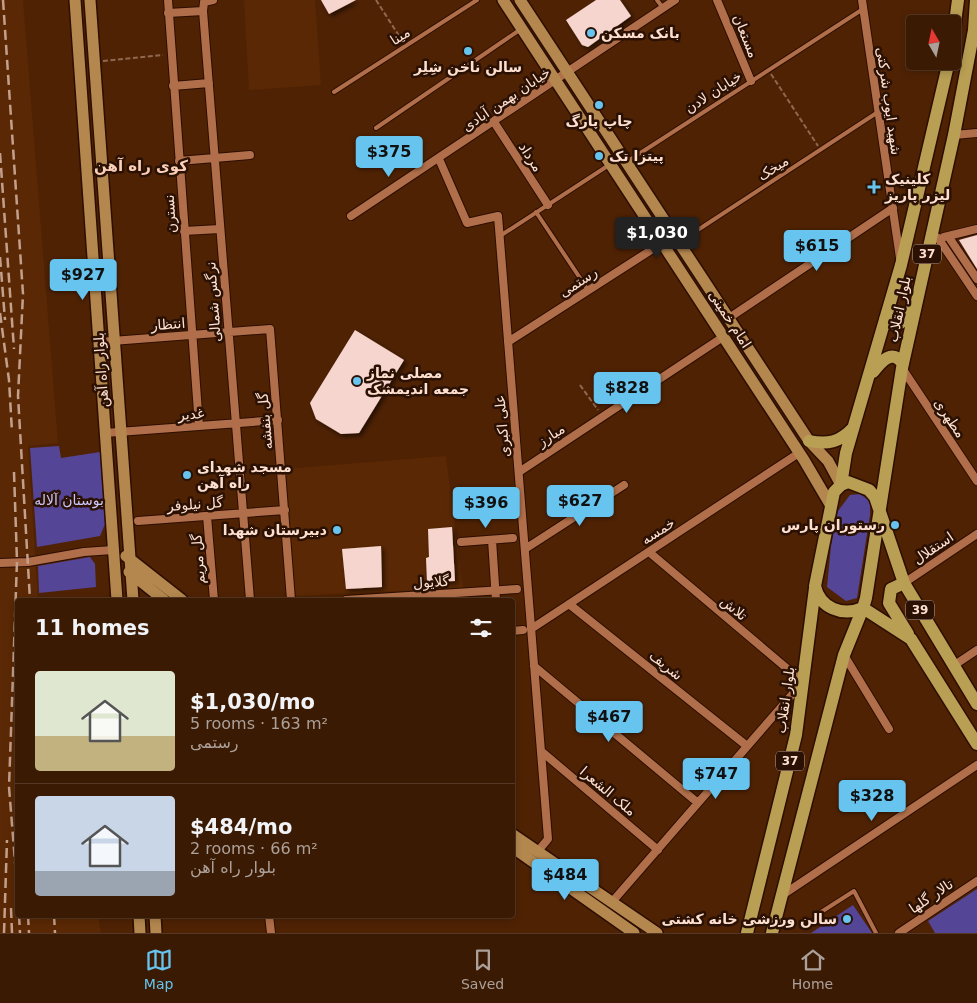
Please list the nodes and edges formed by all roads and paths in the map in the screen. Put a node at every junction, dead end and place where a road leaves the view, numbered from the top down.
1 (75, 0) edge
2 (90, 0) edge
3 (168, 0) edge
4 (213, 0) edge
5 (376, 0) edge
6 (477, 0) edge
7 (503, 0) edge
8 (520, 0) edge
9 (657, 0) edge
10 (675, 0) edge
11 (717, 0) edge
12 (862, 0) edge
13 (958, 0) edge
14 (976, 0) edge
15 (204, 6) junction
16 (663, 8) junction
17 (863, 9) junction
18 (168, 13) junction
19 (956, 15) edge
20 (522, 29) junction
21 (91, 34) junction
22 (76, 35) junction
23 (406, 46) junction
24 (171, 55) junction
25 (93, 62) junction
26 (769, 70) junction
27 (947, 70) edge
28 (568, 72) junction
29 (556, 81) junction
30 (751, 81) junction
31 (209, 83) junction
32 (173, 86) junction
33 (334, 92) dead end
34 (97, 109) junction
35 (82, 110) junction
36 (878, 112) junction
37 (494, 122) junction
38 (376, 128) dead end
39 (977, 133) edge
40 (954, 135) junction
41 (820, 150) junction
42 (250, 155) dead end
43 (215, 158) junction
44 (439, 159) junction
45 (179, 161) junction
46 (626, 162) junction
47 (611, 164) junction
48 (548, 205) junction
49 (893, 208) junction
50 (536, 212) junction
51 (351, 216) dead end
52 (104, 217) junction
53 (90, 218) junction
54 (220, 229) junction
55 (977, 229) edge
56 (184, 231) junction
57 (500, 236) junction
58 (948, 236) junction
59 (934, 238) junction
60 (679, 242) junction
61 (662, 243) junction
62 (901, 265) junction
63 (977, 279) edge
64 (588, 290) junction
65 (977, 296) edge
66 (917, 300) junction
67 (729, 318) junction
68 (886, 319) junction
69 (270, 329) joint
70 (228, 332) junction
71 (192, 335) junction
72 (723, 337) junction
73 (113, 341) junction
74 (99, 342) junction
75 (508, 342) junction
76 (902, 366) junction
77 (868, 378) junction
78 (580, 385) dead end
79 (603, 416) junction
80 (278, 420) junction
81 (235, 423) junction
82 (198, 426) junction
83 (853, 428) junction
84 (120, 432) junction
85 (105, 433) junction
86 (809, 441) junction
87 (799, 453) junction
88 (518, 472) junction
89 (977, 481) edge
90 (841, 484) junction
91 (624, 485) dead end
92 (831, 506) junction
93 (879, 508) junction
94 (284, 510) junction
95 (242, 513) junction
96 (207, 516) junction
97 (138, 521) dead end
98 (977, 534) edge
99 (513, 538) dead end
100 (492, 540) junction
101 (461, 542) dead end
102 (525, 549) junction
103 (113, 550) junction
104 (649, 552) junction
105 (130, 558) junction
106 (0, 562) edge
107 (131, 574) junction
108 (904, 583) junction
109 (815, 586) junction
110 (517, 589) dead end
111 (496, 590) junction
112 (117, 598) edge
113 (133, 598) edge
114 (161, 598) edge
115 (180, 598) edge
116 (214, 598) edge
117 (250, 598) edge
118 (291, 598) edge
119 (388, 598) edge
120 (496, 598) edge
121 (569, 604) junction
122 (863, 608) junction
123 (527, 630) junction
124 (515, 631) edge
125 (911, 639) junction
126 (977, 650) edge
127 (844, 655) junction
128 (534, 666) junction
129 (954, 666) junction
130 (803, 682) junction
131 (977, 704) edge
132 (889, 729) dead end
133 (977, 744) edge
134 (747, 746) junction
135 (541, 751) junction
136 (977, 765) edge
137 (698, 803) junction
138 (515, 836) edge
139 (515, 850) edge
140 (658, 850) junction
141 (538, 851) junction
142 (977, 881) edge
143 (780, 897) junction
144 (612, 902) junction
145 (818, 914) dead end
146 (139, 918) edge
147 (155, 918) edge
148 (269, 918) edge
149 (140, 933) edge
150 (156, 933) edge
151 (270, 933) edge
152 (634, 933) edge
153 (657, 933) edge
154 (747, 933) edge
155 (772, 933) edge
156 (876, 933) edge
157 (899, 933) edge

1 - 22 street, بلوار راه آهن
2 - 21 street, بلوار راه آهن
3 - 18 street, نسترن
4 - 15 street
5 - 23 path
6 - 23 lane, مینا
7 - 20 street, امام خمینی
8 - 28 street, امام خمینی
9 - 16 lane
10 - 16 street, خیابان بهمن آبادی
11 - 30 street, مستعان
12 - 17 street, شهید ایوب شرکتی
13 - 19 main road
14 - 40 main road, بلوار انقلاب / 37
15 - 18 street
15 - 31 street, نرگس شمالی
16 - 28 street, خیابان بهمن آبادی
17 - 26 lane, خیابان لادن
17 - 36 street, شهید ایوب شرکتی
18 - 24 street, نسترن
20 - 29 street, امام خمینی
20 - 38 lane
21 - 22 street
21 - 25 street, بلوار راه آهن
22 - 35 street, بلوار راه آهن
23 - 33 lane, مینا
24 - 25 path
24 - 32 street, نسترن
25 - 34 street, بلوار راه آهن
26 - 30 lane, خیابان لادن
26 - 41 path
27 - 62 main road, بلوار انقلاب / 37
28 - 29 street, خیابان بهمن آبادی
28 - 46 street, امام خمینی
29 - 37 street, خیابان بهمن آبادی
29 - 47 street, امام خمینی
30 - 46 lane, خیابان لادن
31 - 32 street
31 - 43 street, نرگس شمالی
32 - 45 street, نسترن
34 - 35 street
34 - 52 street, بلوار راه آهن
35 - 53 street, بلوار راه آهن
36 - 41 lane, میخک
36 - 49 street, شهید ایوب شرکتی
37 - 44 street, خیابان بهمن آبادی
37 - 48 street, مرداد
39 - 40 street
40 - 59 main road, بلوار انقلاب / 37
41 - 60 lane, میخک
42 - 43 street
43 - 45 street
43 - 54 street, نرگس شمالی
44 - 51 street, خیابان بهمن آبادی
44 - 57 street, علی اکبری
45 - 56 street, نسترن
46 - 60 street, امام خمینی
47 - 48 lane
47 - 61 street, امام خمینی
48 - 50 lane
49 - 62 street, شهید ایوب شرکتی
49 - 67 street
50 - 57 lane
50 - 64 lane
52 - 53 street
52 - 73 street, بلوار راه آهن
53 - 74 street, بلوار راه آهن
54 - 56 street
54 - 70 street, نرگس شمالی
55 - 58 street
56 - 71 street, نسترن
57 - 75 street, علی اکبری
58 - 59 street
58 - 63 street
59 - 65 street
59 - 66 main road, بلوار انقلاب / 37
60 - 67 street, امام خمینی
61 - 64 street, رستمی
61 - 72 street, امام خمینی
62 - 68 main road, بلوار انقلاب / 37
64 - 75 street, رستمی
66 - 68 main road
66 - 76 main road, بلوار انقلاب / 37
67 - 86 street, امام خمینی
68 - 77 main road, بلوار انقلاب / 37
69 - 70 street, انتظار
69 - 80 street, گل بنفشه
70 - 71 street, انتظار
70 - 81 street, نرگس شمالی
71 - 73 street, انتظار
71 - 82 street, نسترن
72 - 79 street, مبارز
72 - 87 street, امام خمینی
73 - 74 street, انتظار
73 - 84 street, بلوار راه آهن
74 - 85 street, بلوار راه آهن
75 - 88 street, علی اکبری
76 - 77 main road
76 - 89 street, مطهری
76 - 93 main road, بلوار انقلاب / 37
77 - 83 main road, بلوار انقلاب / 37
78 - 79 path
79 - 88 street, مبارز
80 - 81 street, غدیر
80 - 94 street, گل بنفشه
81 - 82 street, غدیر
81 - 95 street, نرگس شمالی
82 - 84 street, غدیر
83 - 86 main road
83 - 90 main road, بلوار انقلاب / 37
84 - 85 street, غدیر
84 - 105 street, بلوار راه آهن
85 - 103 street, بلوار راه آهن
86 - 90 street, امام خمینی
87 - 92 street, امام خمینی
87 - 104 street, خمسه
88 - 102 street, علی اکبری
90 - 92 main road, 37
90 - 93 main road
91 - 102 street
92 - 109 main road, 37
93 - 108 main road, 39
93 - 122 main road, 37
94 - 95 street, گل نیلوفر
94 - 118 street, گل بنفشه
95 - 96 street, گل نیلوفر
95 - 117 street, نرگس شمالی
96 - 97 street, گل نیلوفر
96 - 116 street, گل مریم
98 - 108 street, استقلال
99 - 100 street
100 - 101 street
100 - 111 street
102 - 123 street, علی اکبری
103 - 105 street
103 - 106 street
103 - 107 street
103 - 112 street, بلوار راه آهن
104 - 121 street, خمسه
104 - 130 street, تلاش
105 - 107 street, بلوار راه آهن
105 - 115 street
107 - 113 street, بلوار راه آهن
107 - 114 street
108 - 125 main road
108 - 129 main road, 39
109 - 122 main road
109 - 130 main road, بلوار انقلاب / 37
110 - 111 street, گلایول
111 - 119 street, گلایول
111 - 120 street
121 - 123 street, خمسه
121 - 134 street, شریف
122 - 125 main road, 39
122 - 127 main road, 37
123 - 124 street
123 - 128 street, علی اکبری
125 - 133 main road, 39
126 - 129 street
127 - 132 street
127 - 143 main road, 37
128 - 135 street, علی اکبری
128 - 137 street
129 - 131 main road, 39
130 - 134 street
130 - 154 main road, بلوار انقلاب / 37
134 - 137 street
135 - 140 street, ملک الشعرا
135 - 141 street, علی اکبری
136 - 143 street
137 - 140 street
138 - 141 street
139 - 152 street
140 - 144 street
141 - 144 street
142 - 157 street, تالار گلها
143 - 155 main road, 37
144 - 153 street
145 - 156 lane
146 - 149 street
147 - 150 street
148 - 151 street

